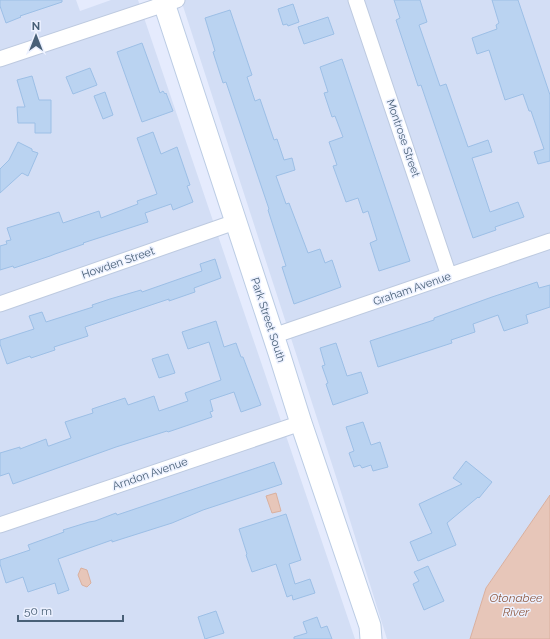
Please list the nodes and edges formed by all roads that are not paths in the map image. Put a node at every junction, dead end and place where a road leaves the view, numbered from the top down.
1 (356, 0) edge
2 (169, 1) edge
3 (0, 59) edge
4 (235, 222) junction
5 (550, 241) edge
6 (449, 276) junction
7 (0, 304) edge
8 (273, 336) junction
9 (301, 423) junction
10 (0, 525) edge
11 (371, 639) edge

1 - 6 street, Montrose Street
2 - 3 street
2 - 4 street, Park Street South
4 - 7 street, Howden Street
4 - 8 street, Park Street South
5 - 6 street, Graham Avenue
6 - 8 street, Graham Avenue
8 - 9 street, Park Street South
9 - 10 street, Arndon Avenue
9 - 11 street, Park Street South

